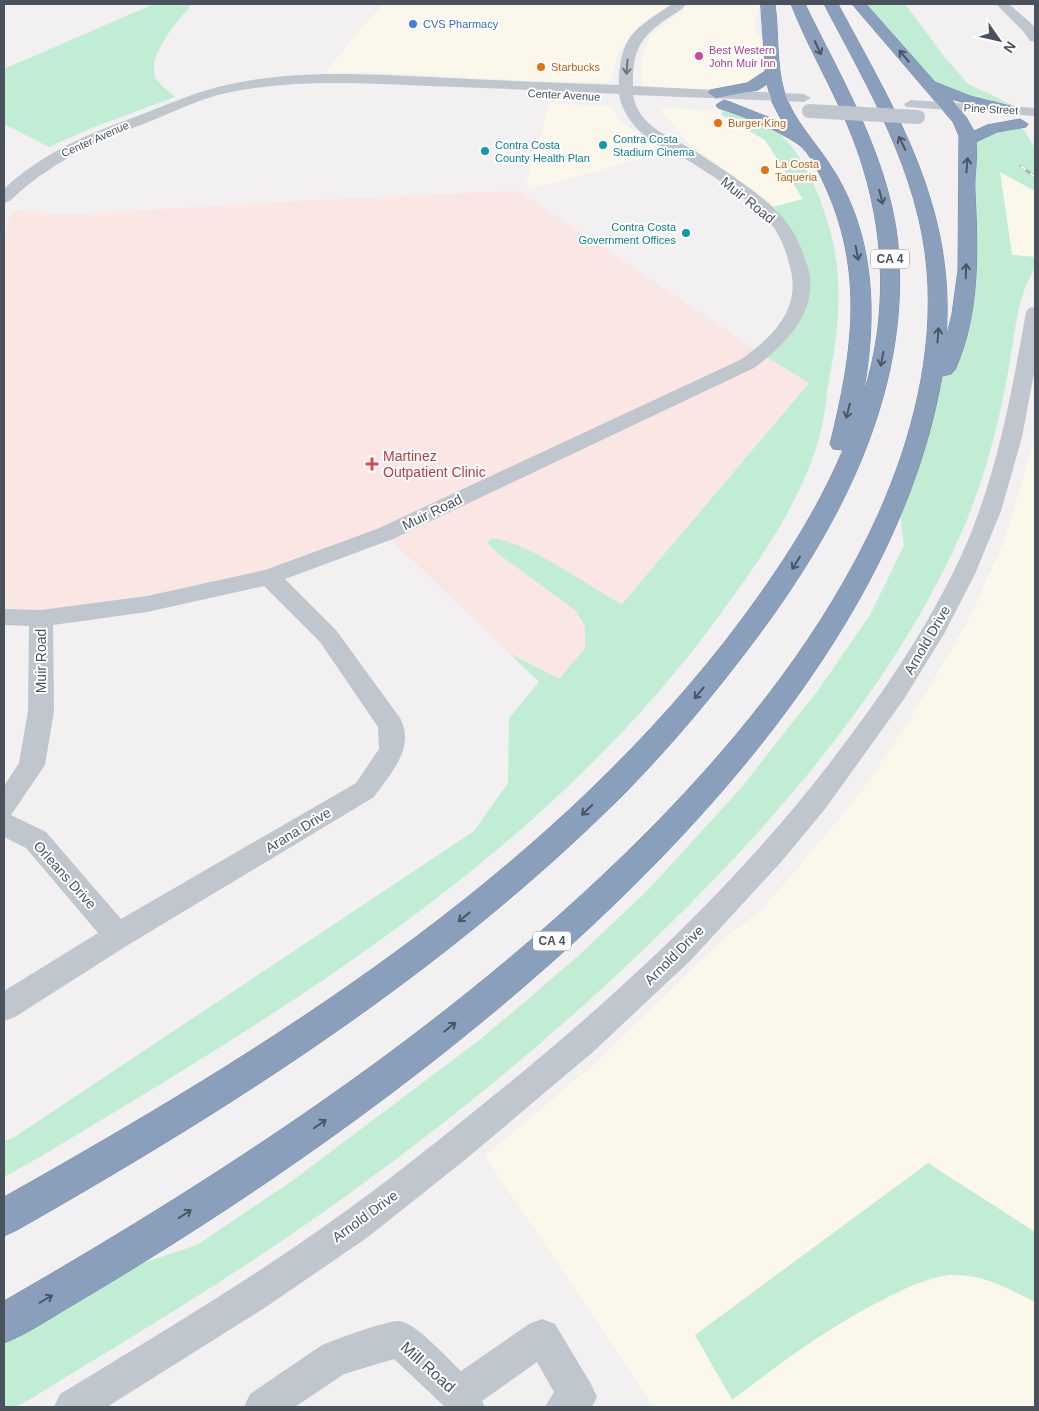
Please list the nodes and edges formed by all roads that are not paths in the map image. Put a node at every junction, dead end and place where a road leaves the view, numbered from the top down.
1 (680, 4) edge
2 (691, 4) edge
3 (768, 4) edge
4 (798, 4) edge
5 (831, 4) edge
6 (859, 4) edge
7 (1002, 4) edge
8 (1013, 4) edge
9 (1035, 24) edge
10 (1035, 38) edge
11 (773, 73) junction
12 (926, 82) junction
13 (627, 94) junction
14 (642, 94) junction
15 (720, 99) junction
16 (782, 103) junction
17 (947, 106) junction
18 (1008, 110) junction
19 (915, 111) junction
20 (1035, 112) edge
21 (960, 120) junction
22 (1027, 124) edge
23 (969, 139) junction
24 (804, 141) junction
25 (684, 151) junction
26 (4, 198) edge
27 (1035, 312) edge
28 (928, 400) junction
29 (821, 521) junction
30 (269, 577) junction
31 (4, 617) edge
32 (41, 618) junction
33 (4, 807) edge
34 (4, 824) edge
35 (118, 936) junction
36 (4, 1006) edge
37 (4, 1217) edge
38 (4, 1323) edge
39 (462, 1401) edge
40 (74, 1407) edge
41 (263, 1407) edge
42 (564, 1407) edge

1 -> 13 street
2 - 14 street
3 - 11 highway
4 -> 29 highway, CA 4
28 -> 5 highway, CA 4
12 -> 6 highway
7 - 10 street
8 - 9 street
11 - 15 highway
11 - 16 highway
12 - 17 highway
12 - 18 highway
13 - 14 street, Center Avenue
13 - 25 street, Muir Road
13 - 26 street, Center Avenue
14 - 15 street, Center Avenue
14 - 25 street, Muir Road
15 - 16 street, Center Avenue
15 - 24 highway
16 - 19 street, Center Avenue, bridge
16 - 24 highway
17 - 18 street, Pine Street
17 - 19 street, Center Avenue
17 - 21 highway
18 - 20 street, Pine Street
19 - 21 street, Center Avenue
21 - 22 street, Pine Street
21 - 23 highway
22 - 23 highway
28 -> 23 highway
24 -> 29 highway
25 - 30 street, Muir Road
27 - 40 street, Arnold Drive
38 -> 28 highway, CA 4
29 -> 37 highway, CA 4
30 - 32 street, Muir Road
30 - 35 street, Arana Drive
31 - 32 street
32 - 33 street, Muir Road
34 - 35 street, Orleans Drive
35 - 36 street, Arana Drive
39 - 41 street, Mill Road
39 - 42 street, Mill Road

